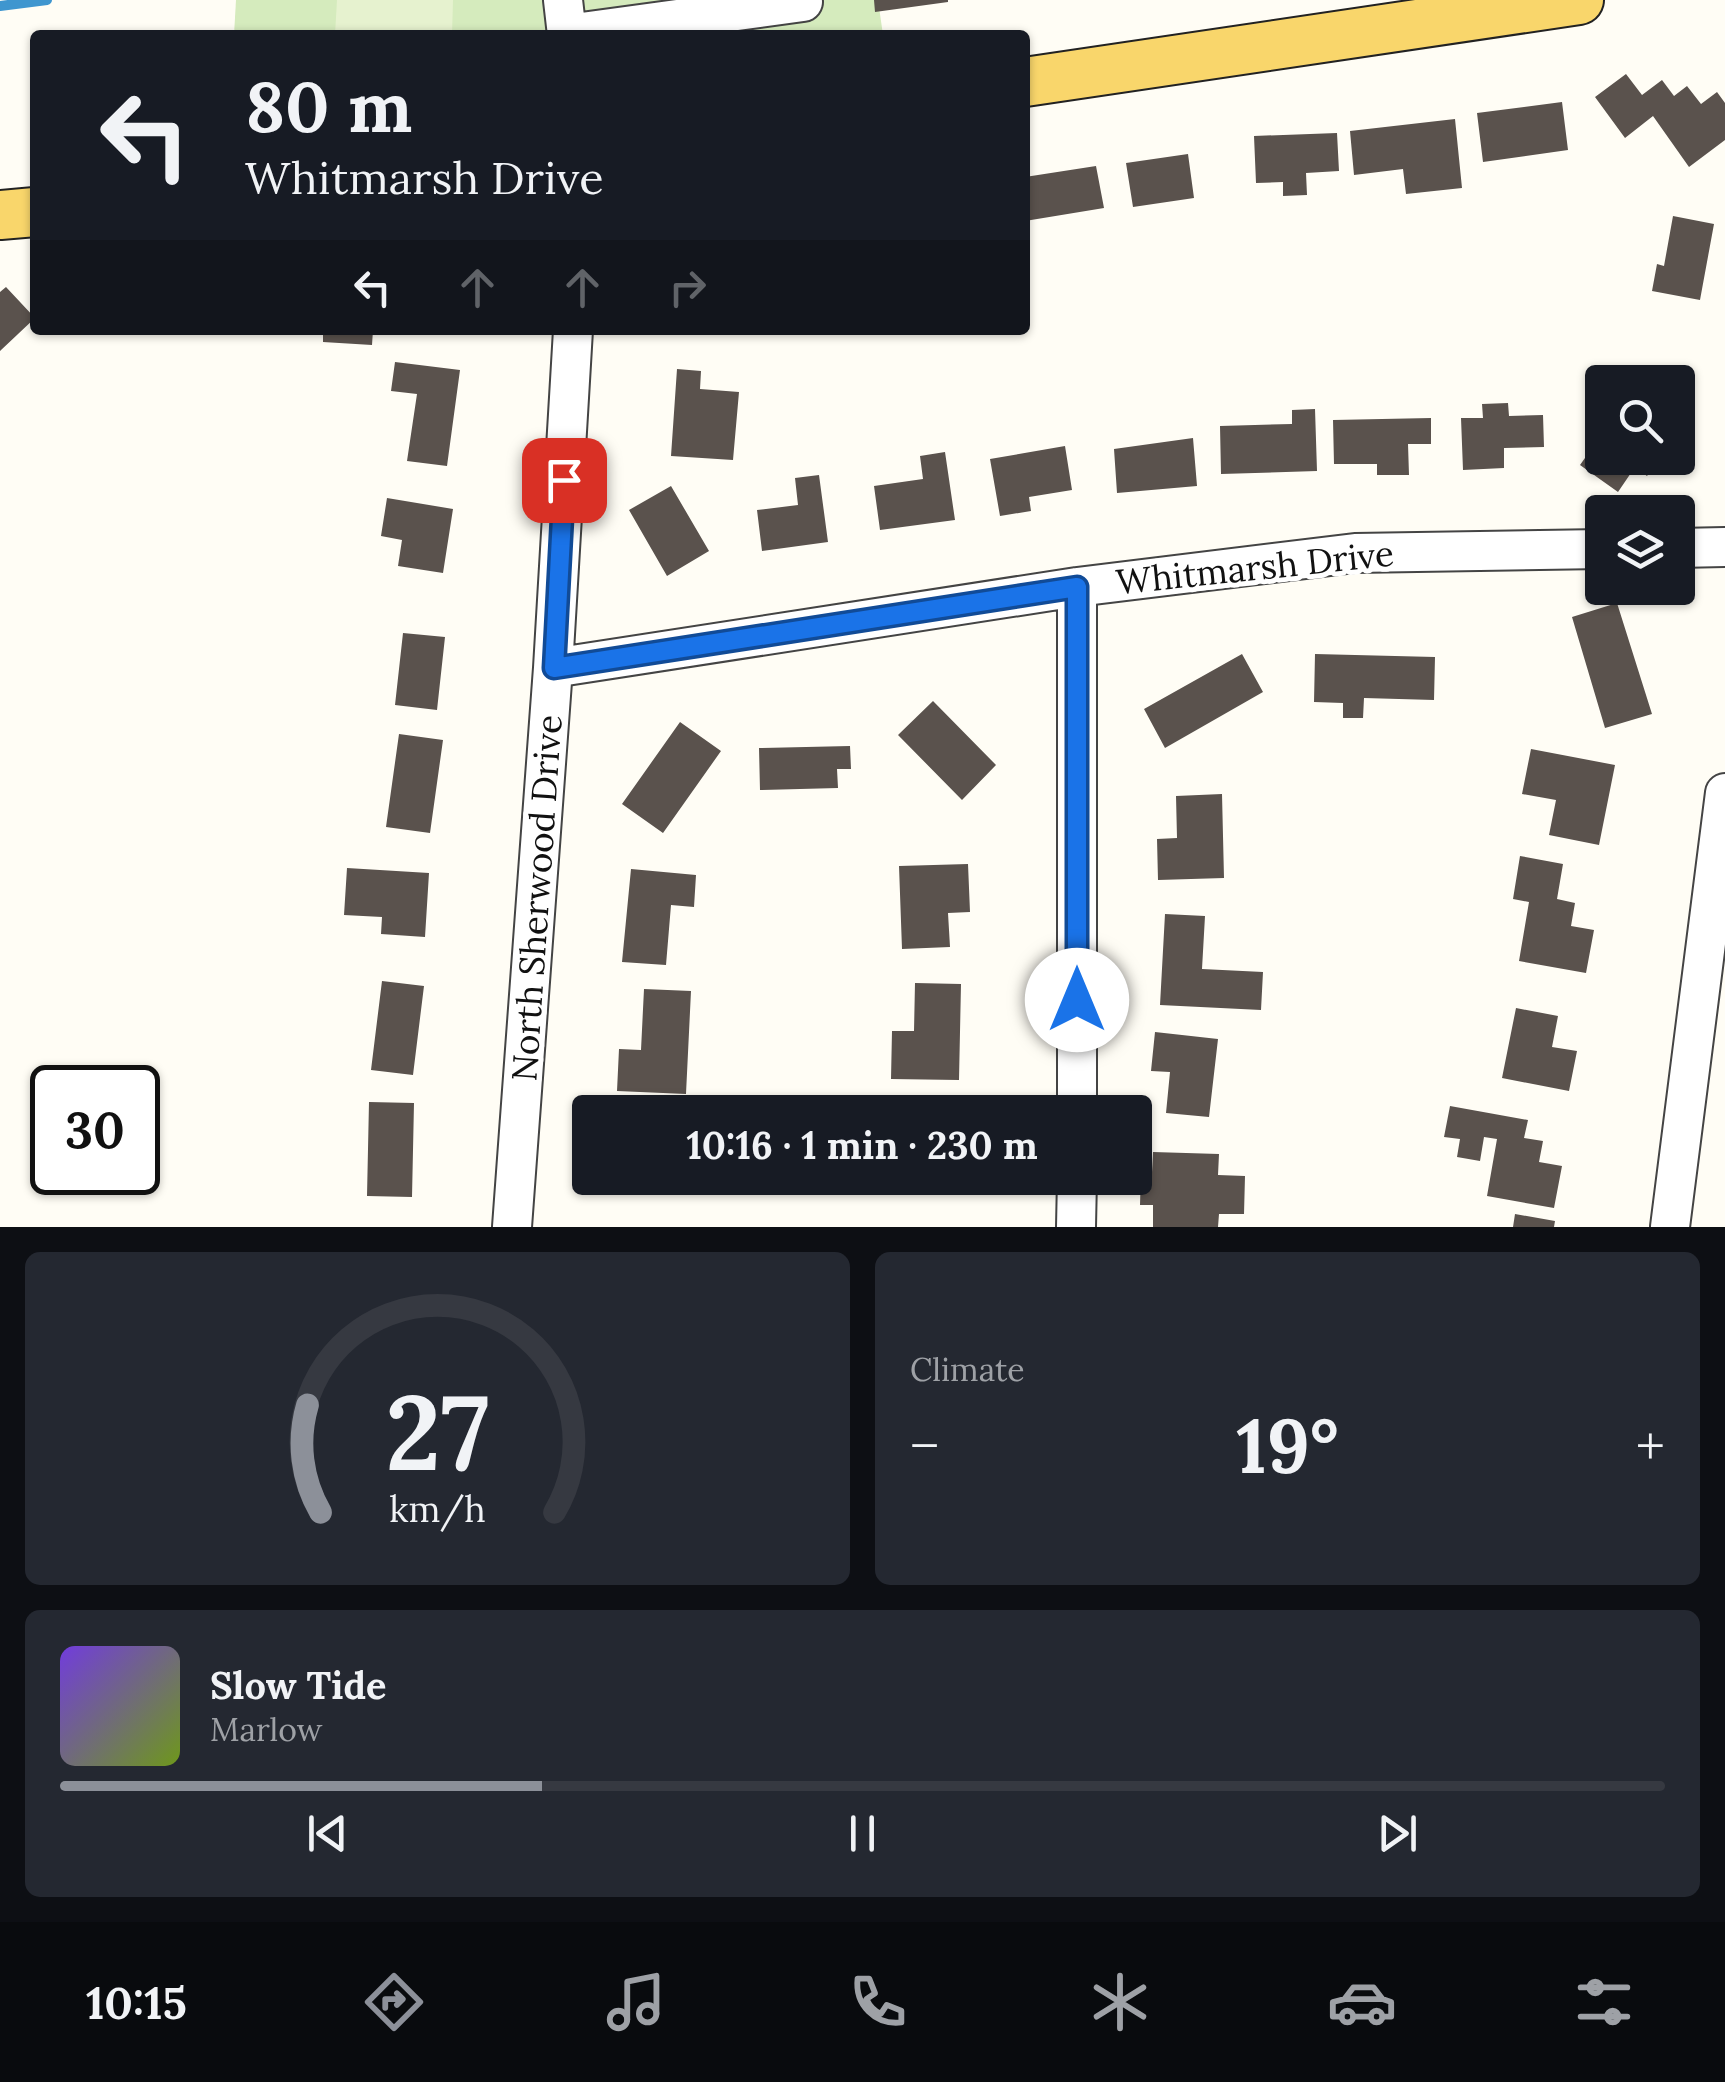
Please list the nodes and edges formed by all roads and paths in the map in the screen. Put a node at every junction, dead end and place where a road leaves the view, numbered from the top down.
1 (562, 0) edge
2 (1580, 0) edge
3 (802, 2) edge
4 (566, 30) edge
5 (596, 30) edge
6 (1030, 81) edge
7 (30, 212) edge
8 (0, 215) edge
9 (573, 335) edge
10 (1725, 547) edge
11 (1695, 548) edge
12 (1585, 549) edge
13 (1077, 587) junction
14 (554, 668) junction
15 (1725, 794) edge
16 (1077, 1095) edge
17 (1077, 1195) edge
18 (512, 1227) edge
19 (1076, 1227) edge
20 (1670, 1227) edge

1 - 4 street
2 - 6 main road
3 - 5 street
7 - 8 main road
9 - 14 street, North Sherwood Drive
10 - 11 street
12 - 13 street, Whitmarsh Drive
13 - 14 street, Whitmarsh Drive
13 - 16 street
14 - 18 street, North Sherwood Drive
15 - 20 street
17 - 19 street

